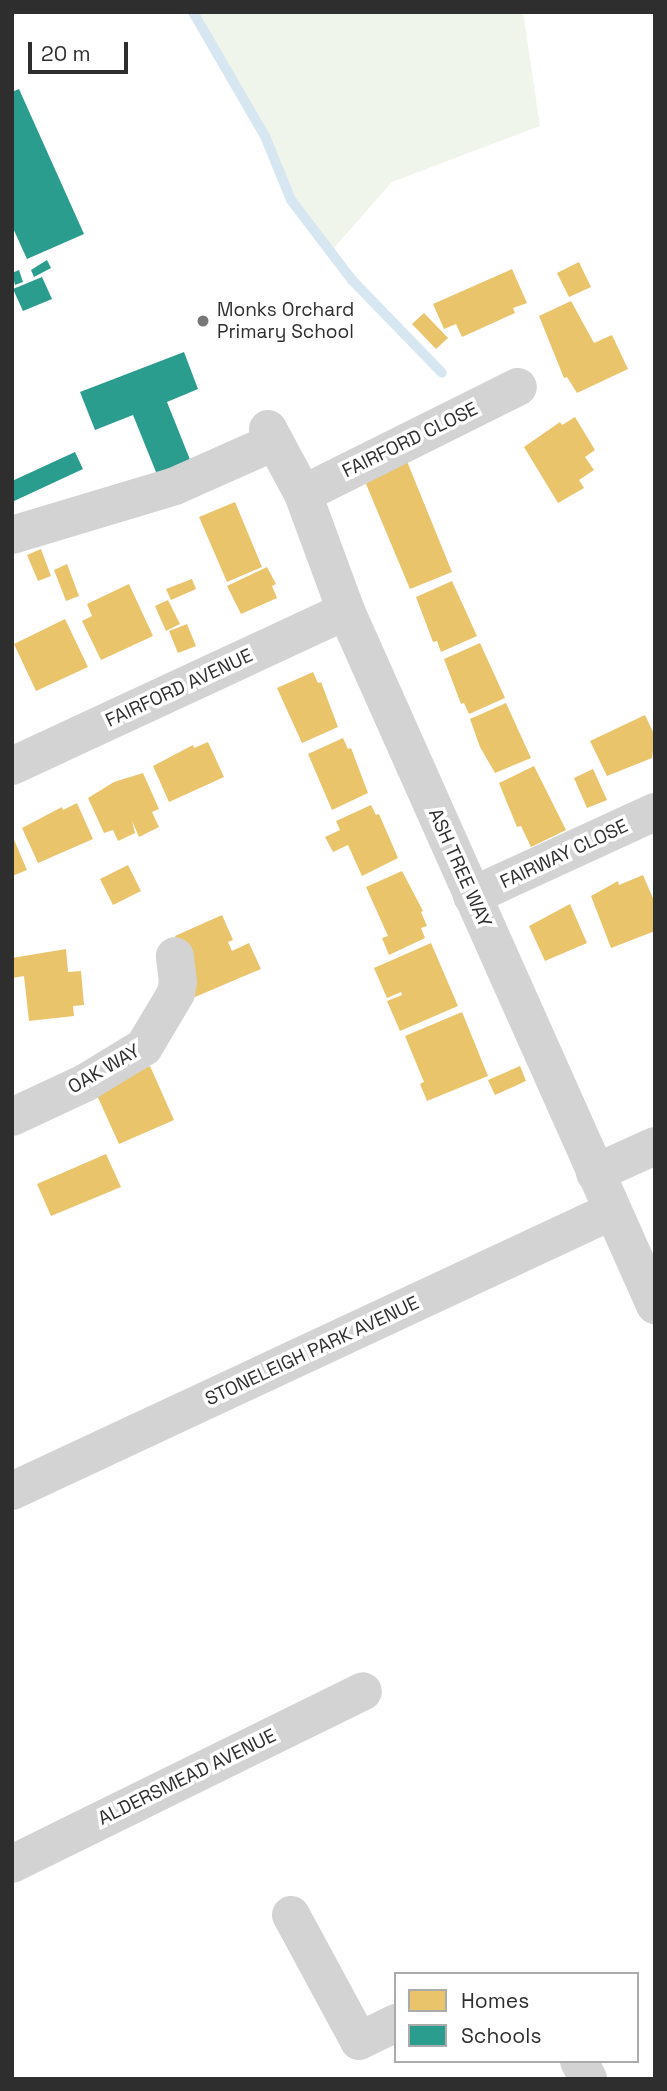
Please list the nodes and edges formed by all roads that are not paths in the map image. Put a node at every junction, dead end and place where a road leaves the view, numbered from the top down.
1 (518, 387) dead end
2 (303, 494) junction
3 (12, 535) edge
4 (346, 611) junction
5 (12, 766) edge
6 (655, 812) edge
7 (472, 896) junction
8 (175, 956) dead end
9 (12, 1117) edge
10 (655, 1146) edge
11 (596, 1173) junction
12 (612, 1211) junction
13 (655, 1306) edge
14 (12, 1491) edge
15 (362, 1691) dead end
16 (12, 1864) edge
17 (291, 1915) dead end
18 (394, 2025) edge
19 (580, 2063) edge
20 (588, 2079) edge

1 - 2 street, FAIRFORD CLOSE
2 - 3 street, ASH TREE WAY
2 - 4 street, ASH TREE WAY
4 - 5 street, FAIRFORD AVENUE
4 - 7 street, ASH TREE WAY
6 - 7 street, FAIRWAY CLOSE
7 - 11 street, ASH TREE WAY
8 - 9 street, OAK WAY
10 - 11 street
11 - 12 street, ASH TREE WAY
12 - 13 street, ASH TREE WAY
12 - 14 street, STONELEIGH PARK AVENUE
15 - 16 street, ALDERSMEAD AVENUE
17 - 18 street
19 - 20 street

